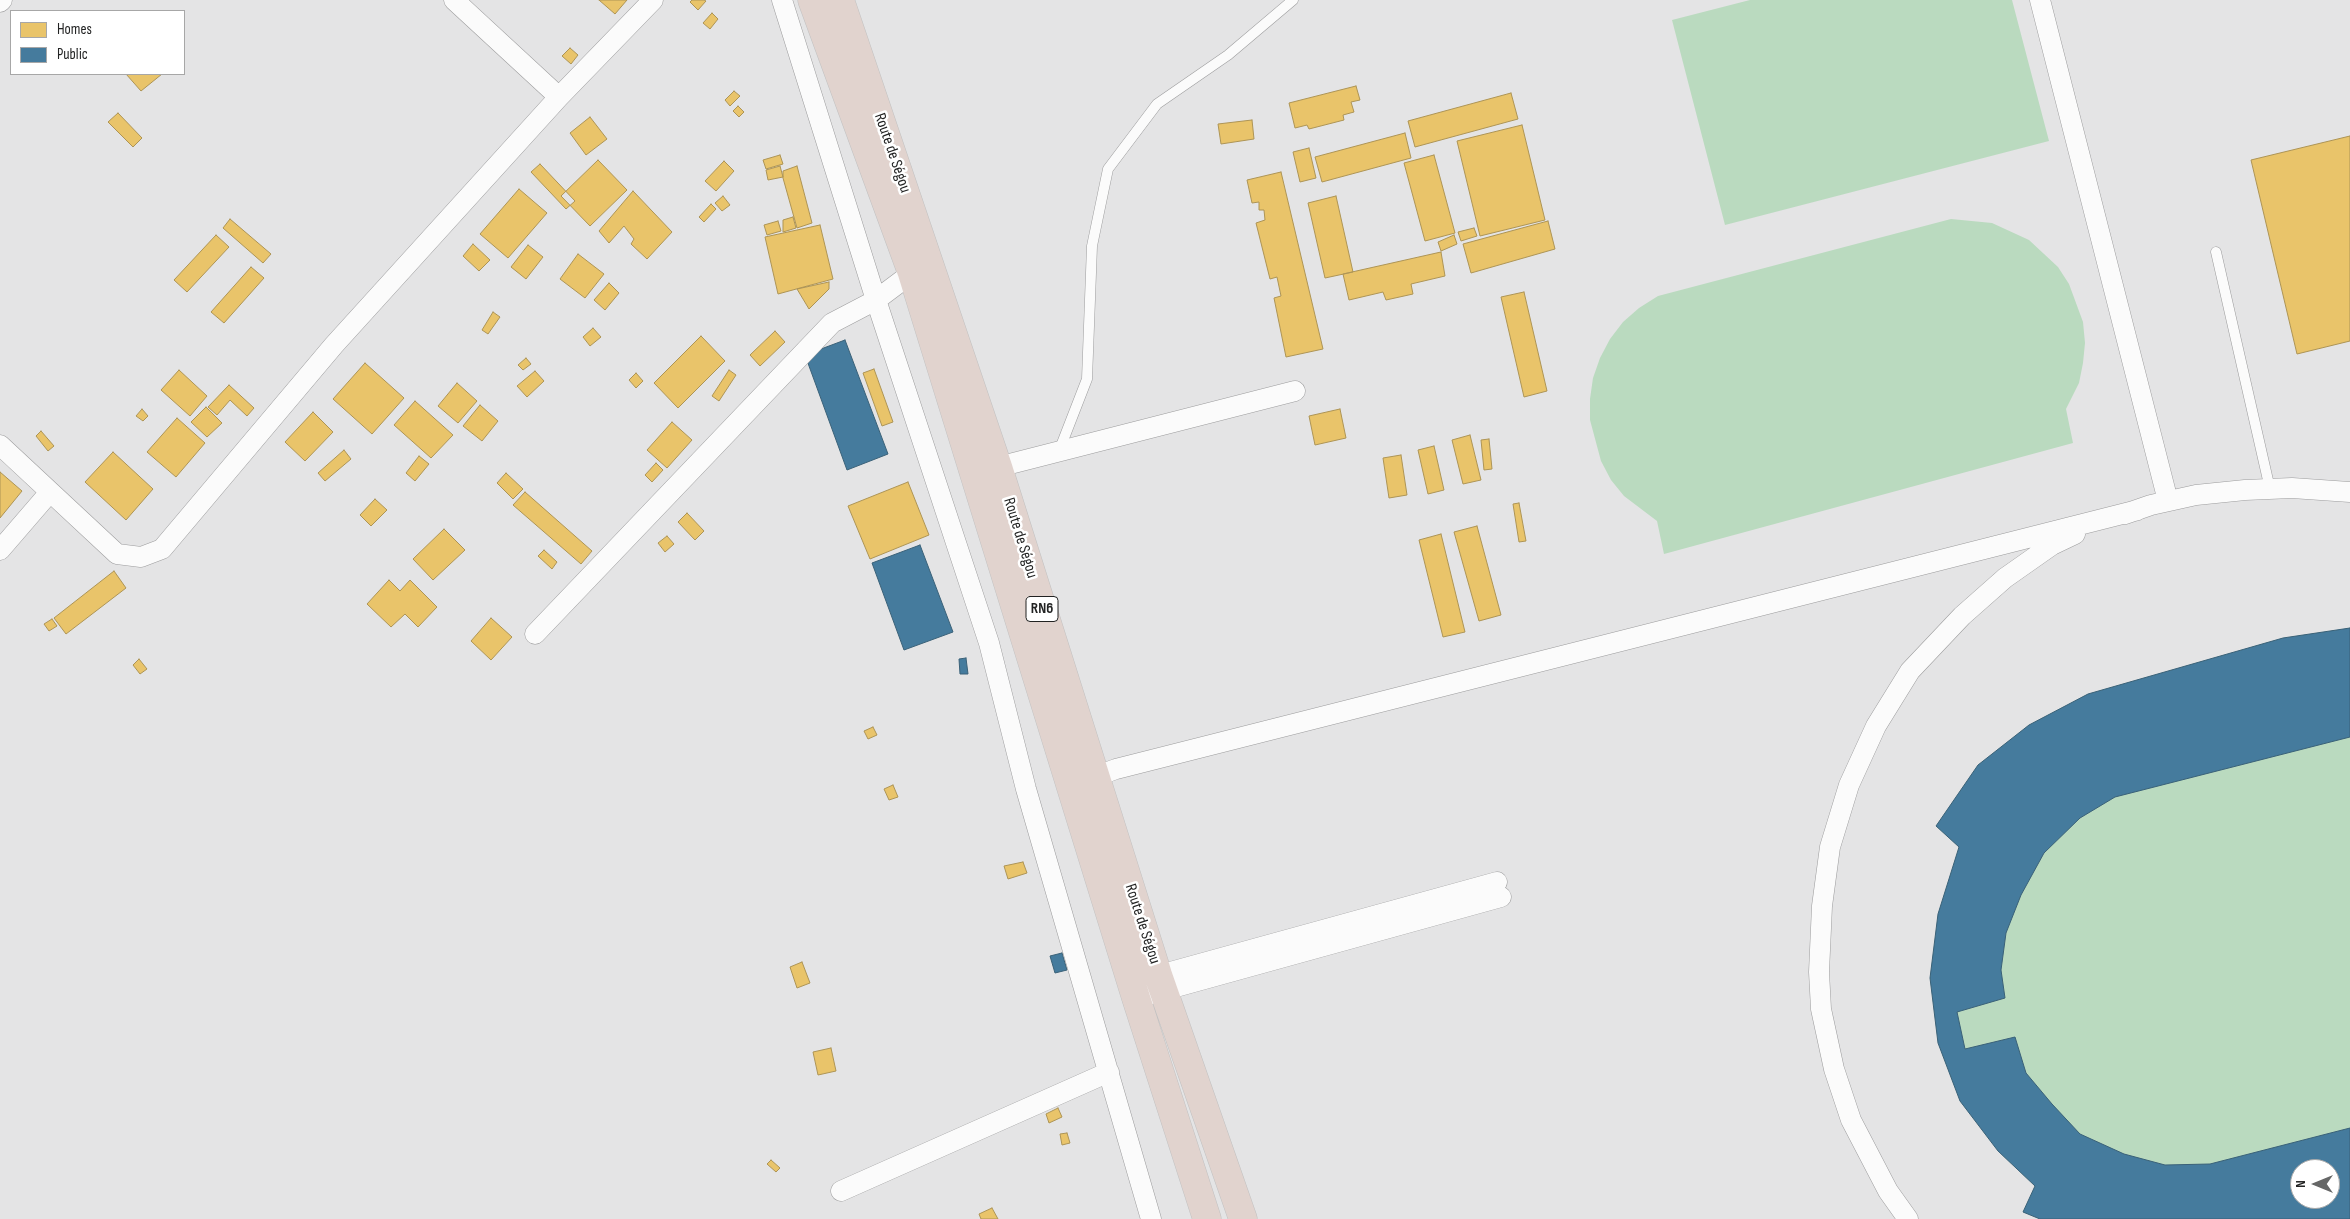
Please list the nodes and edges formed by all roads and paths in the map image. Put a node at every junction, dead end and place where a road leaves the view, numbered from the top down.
1 (454, 0) edge
2 (653, 0) edge
3 (782, 0) edge
4 (812, 0) edge
5 (840, 0) edge
6 (1293, 0) edge
7 (2040, 0) edge
8 (559, 97) junction
9 (2216, 252) dead end
10 (912, 274) junction
11 (876, 300) junction
12 (1295, 391) dead end
13 (0, 445) edge
14 (1059, 452) junction
15 (998, 467) junction
16 (2270, 489) junction
17 (50, 492) junction
18 (2350, 492) edge
19 (2168, 501) junction
20 (2138, 510) junction
21 (0, 550) edge
22 (535, 634) dead end
23 (1082, 781) junction
24 (1499, 889) dead end
25 (1161, 982) junction
26 (1134, 991) junction
27 (1109, 1072) junction
28 (841, 1191) dead end
29 (1151, 1219) edge
30 (1207, 1219) edge
31 (1243, 1219) edge
32 (1908, 1219) edge

1 - 8 street
2 - 8 street
3 - 11 street
4 - 10 highway, Route de Ségou / RN6
5 - 15 highway, Route de Ségou / RN6
6 - 14 lane
7 - 19 street
8 - 17 street
9 - 16 lane
10 - 11 street
10 - 23 highway, Route de Ségou / RN6
11 - 22 street
11 - 27 street
12 - 14 street
13 - 17 street
14 - 15 street
15 - 23 highway, Route de Ségou / RN6
16 - 18 street
16 - 19 street
17 - 21 street
19 - 20 street
20 - 23 street
20 - 32 street
23 - 25 highway, Route de Ségou / RN6
23 - 26 highway, Route de Ségou / RN6
24 - 25 street
25 - 26 street
25 - 31 highway, Route de Ségou / RN6
26 - 30 highway, Route de Ségou / RN6
27 - 28 street
27 - 29 street

